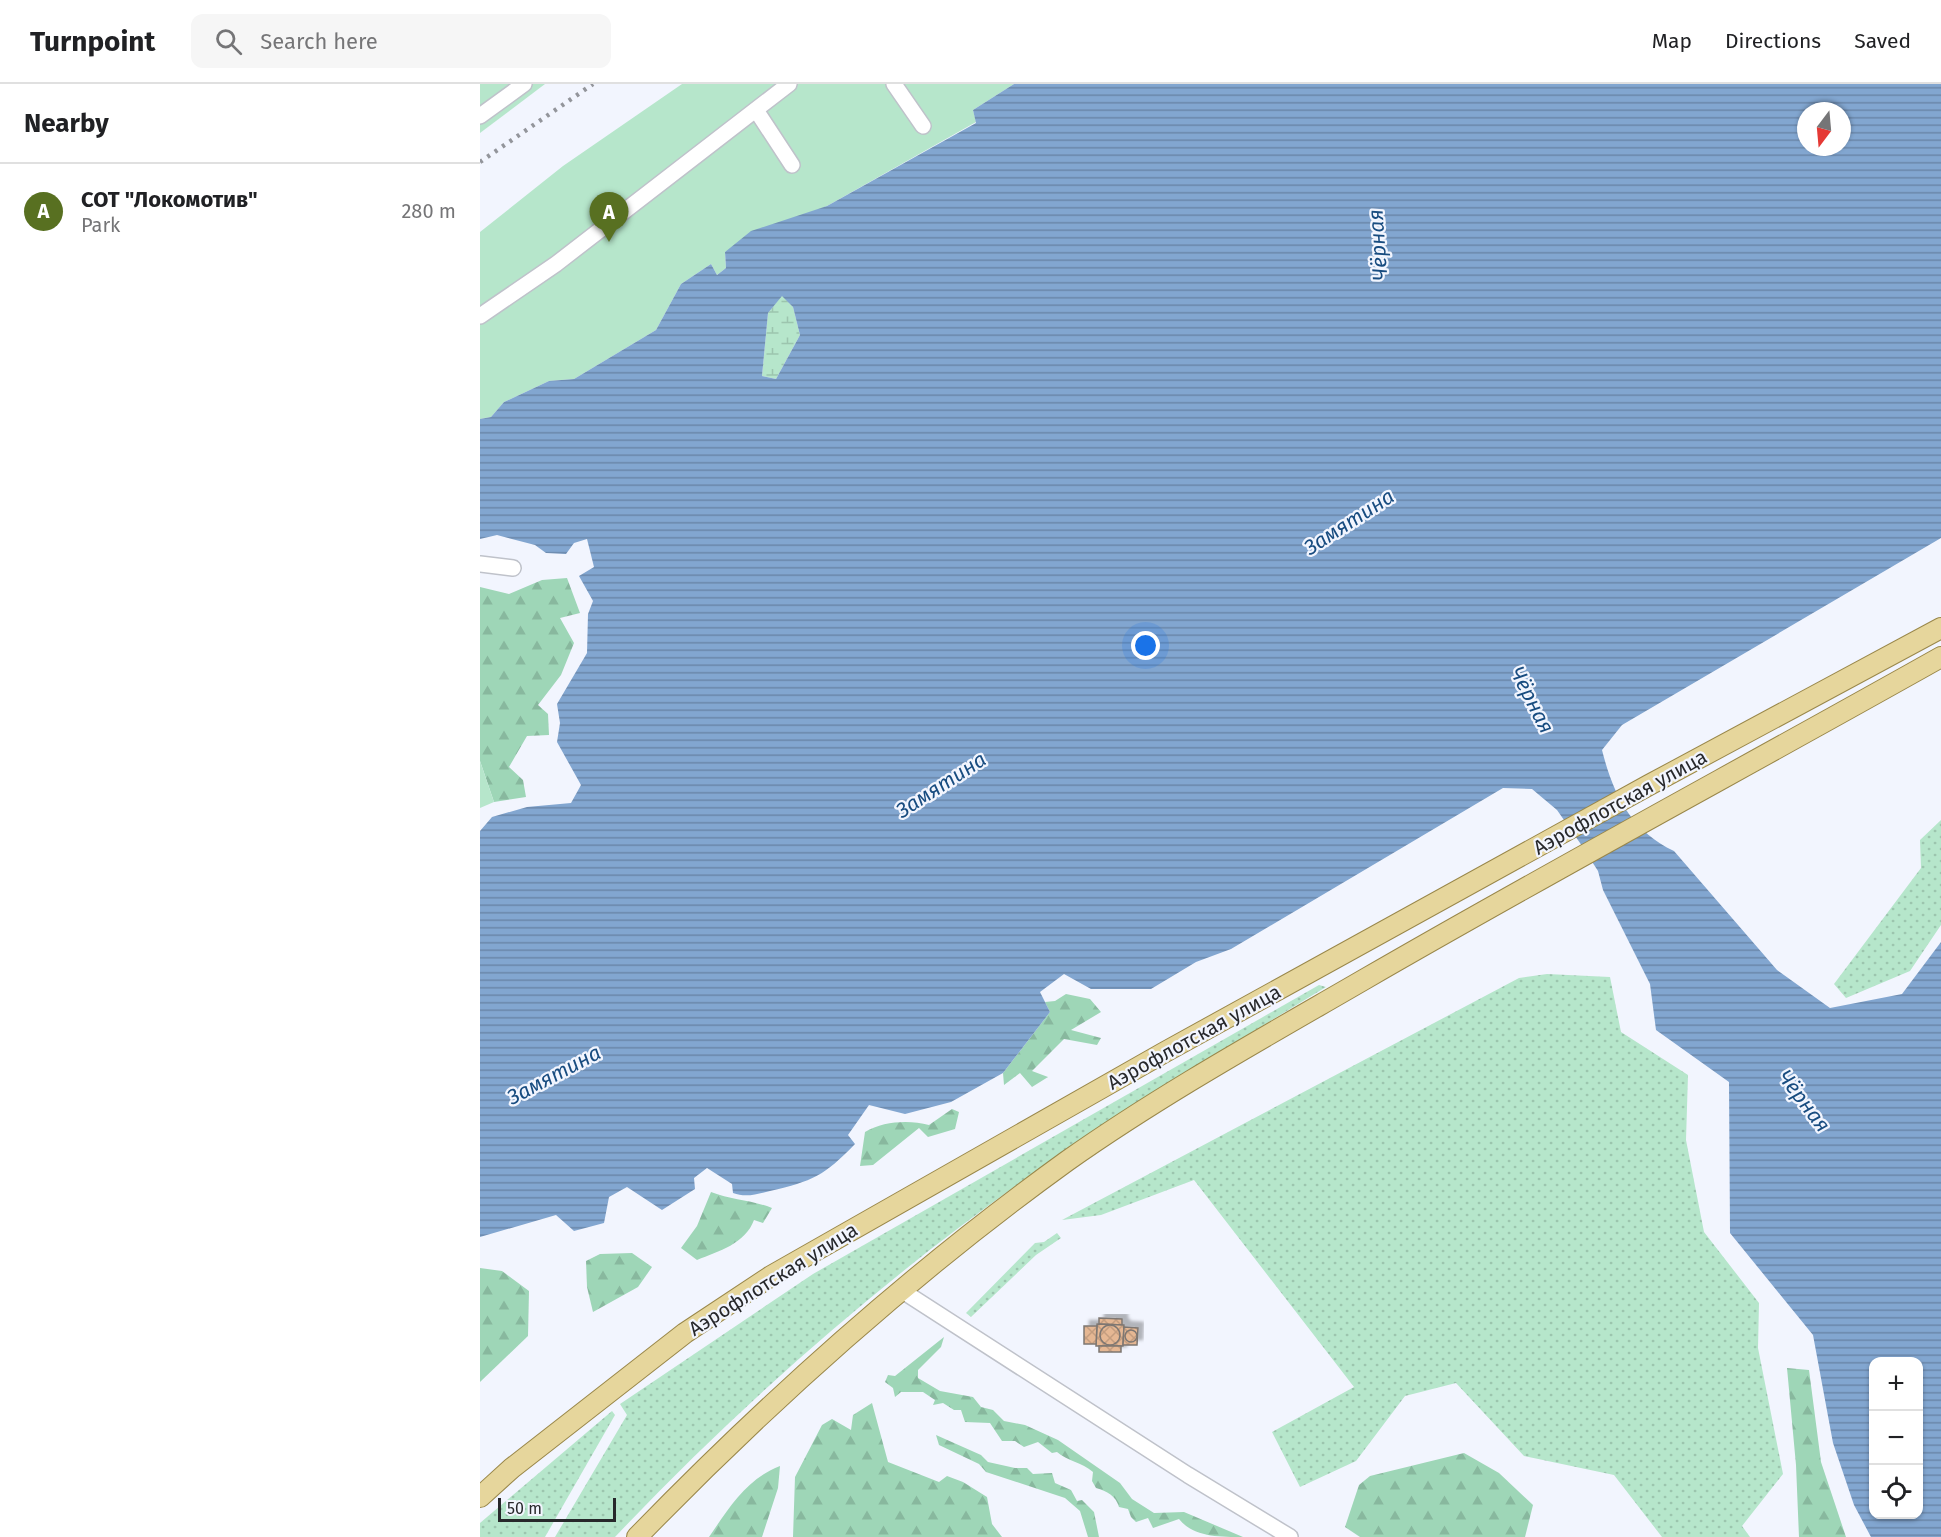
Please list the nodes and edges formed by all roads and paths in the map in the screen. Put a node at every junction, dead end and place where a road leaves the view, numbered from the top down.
1 (524, 84) edge
2 (789, 84) edge
3 (894, 84) edge
4 (756, 110) junction
5 (480, 116) edge
6 (923, 126) dead end
7 (792, 165) dead end
8 (480, 316) edge
9 (480, 564) edge
10 (513, 568) dead end
11 (1941, 628) edge
12 (1941, 657) edge
13 (901, 1290) junction
14 (480, 1497) edge
15 (637, 1537) edge
16 (1290, 1537) edge

1 - 5 street
2 - 4 street
3 - 6 street
4 - 7 street
4 - 8 street
9 - 10 street
11 - 14 main road, Аэрофлотская улица
12 - 13 main road, Аэрофлотская улица
13 - 15 main road, Аэрофлотская улица
13 - 16 street

